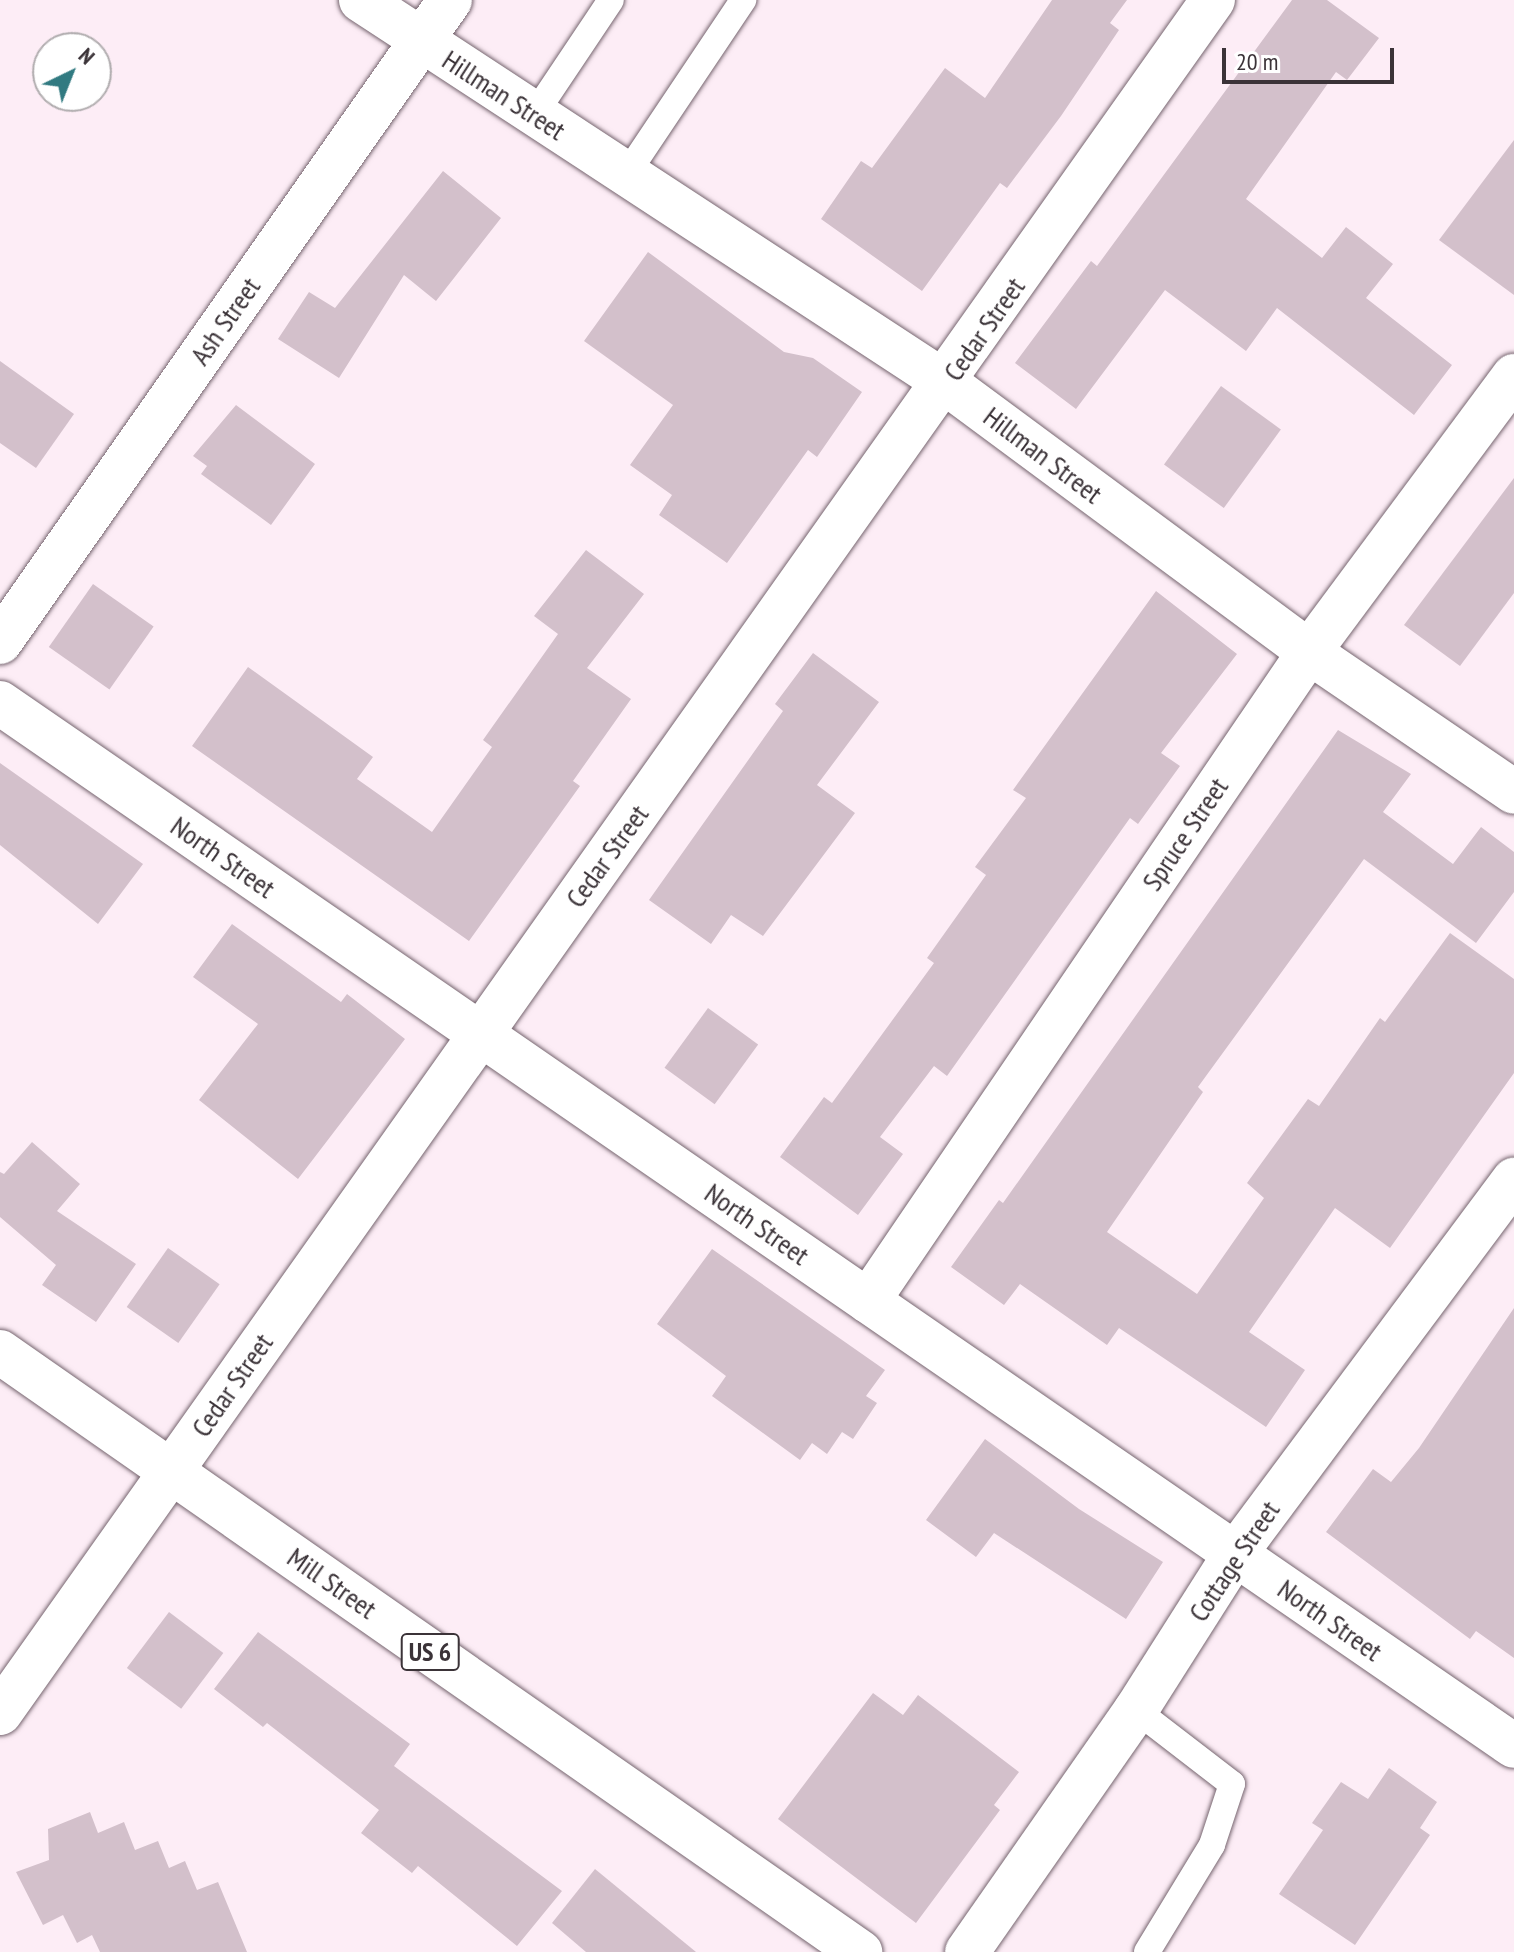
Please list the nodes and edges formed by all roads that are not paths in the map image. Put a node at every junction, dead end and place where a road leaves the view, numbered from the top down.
1 (361, 0) edge
2 (450, 0) edge
3 (611, 0) edge
4 (743, 0) edge
5 (1213, 0) edge
6 (421, 42) junction
7 (534, 115) junction
8 (626, 175) junction
9 (1514, 376) edge
10 (946, 383) junction
11 (0, 642) edge
12 (1309, 652) junction
13 (0, 703) edge
14 (1514, 792) edge
15 (480, 1034) junction
16 (1514, 1180) edge
17 (868, 1301) junction
18 (0, 1352) edge
19 (171, 1471) junction
20 (1235, 1554) junction
21 (1136, 1710) junction
22 (0, 1713) edge
23 (1514, 1746) edge
24 (860, 1952) edge
25 (967, 1952) edge
26 (1147, 1952) edge

1 - 6 street, Hillman Street
2 - 6 street, Ash Street
3 - 7 lane
4 - 8 lane
5 - 10 street, Cedar Street
6 - 7 street, Hillman Street
6 - 11 street, Ash Street
7 - 8 street, Hillman Street
8 - 10 street, Hillman Street
9 - 12 street, Spruce Street
10 - 12 street, Hillman Street
10 - 15 street, Cedar Street
12 - 14 street, Hillman Street
12 - 17 street, Spruce Street
13 - 15 street, North Street
15 - 17 street, North Street
15 - 19 street, Cedar Street
16 - 20 street, Cottage Street
17 - 20 street, North Street
18 - 19 street, Mill Street / US 6
19 - 22 street, Cedar Street
19 - 24 street, Mill Street / US 6
20 - 21 street, Cottage Street
20 - 23 street, North Street
21 - 25 street, Cottage Street
21 - 26 lane

